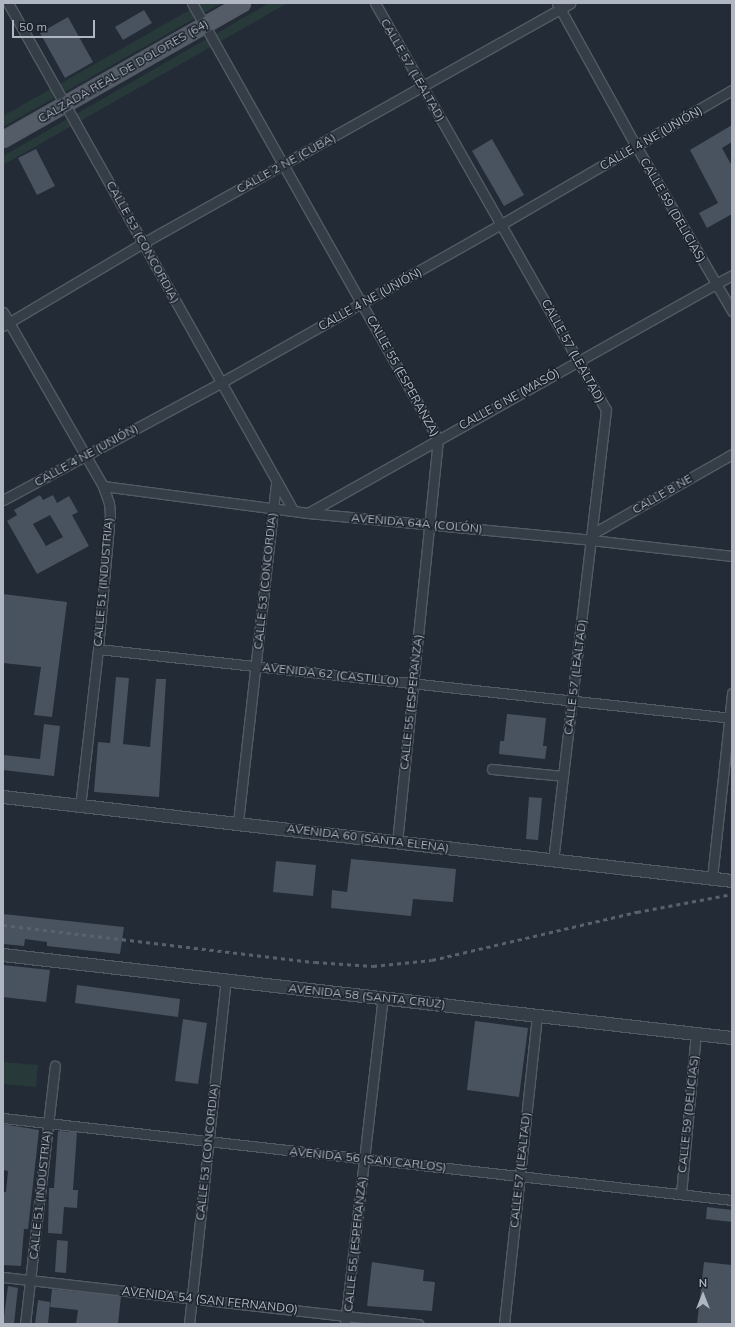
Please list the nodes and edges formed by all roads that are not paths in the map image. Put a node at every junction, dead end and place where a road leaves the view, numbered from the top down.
1 (8, 3) edge
2 (192, 3) edge
3 (242, 3) edge
4 (375, 3) edge
5 (570, 3) edge
6 (558, 6) edge
7 (202, 26) junction
8 (423, 86) junction
9 (732, 90) edge
10 (65, 104) junction
11 (3, 140) edge
12 (636, 146) junction
13 (284, 165) junction
14 (500, 225) junction
15 (143, 243) junction
16 (732, 275) edge
17 (716, 284) junction
18 (363, 303) junction
19 (732, 311) edge
20 (3, 312) edge
21 (6, 324) edge
22 (580, 360) junction
23 (222, 382) junction
24 (438, 439) junction
25 (732, 454) edge
26 (84, 455) junction
27 (276, 483) junction
28 (103, 486) junction
29 (3, 500) edge
30 (273, 507) junction
31 (293, 510) junction
32 (308, 513) junction
33 (430, 524) junction
34 (591, 537) junction
35 (732, 556) edge
36 (98, 648) junction
37 (255, 666) junction
38 (413, 683) junction
39 (732, 694) edge
40 (572, 701) junction
41 (731, 718) edge
42 (492, 768) dead end
43 (563, 776) junction
44 (3, 798) edge
45 (80, 806) junction
46 (238, 822) junction
47 (397, 842) junction
48 (553, 860) junction
49 (712, 878) junction
50 (732, 881) edge
51 (3, 955) edge
52 (226, 980) junction
53 (383, 998) junction
54 (536, 1015) junction
55 (696, 1034) junction
56 (732, 1038) edge
57 (55, 1066) dead end
58 (3, 1118) edge
59 (49, 1123) junction
60 (208, 1141) junction
61 (364, 1158) junction
62 (519, 1176) junction
63 (681, 1194) junction
64 (732, 1200) edge
65 (3, 1277) edge
66 (31, 1280) junction
67 (192, 1298) junction
68 (346, 1320) edge
69 (25, 1324) edge
70 (189, 1324) edge
71 (418, 1324) edge
72 (504, 1324) edge

1 - 10 street, CALLE 53 (CONCORDIA)
2 - 7 street, CALLE 55 (ESPERANZA)
3 - 7 main road, CALZADA REAL DE DOLORES (64)
4 - 8 street, CALLE 57 (LEALTAD)
5 - 6 street, CALLE 2 NE (CUBA)
6 - 8 street, CALLE 2 NE (CUBA)
6 - 12 street, CALLE 59 (DELICIAS)
7 - 10 main road, CALZADA REAL DE DOLORES (64)
7 - 13 street, CALLE 55 (ESPERANZA)
8 - 13 street, CALLE 2 NE (CUBA)
8 - 14 street, CALLE 57 (LEALTAD)
9 - 12 street, CALLE 4 NE (UNIÓN)
10 - 11 main road, CALZADA REAL DE DOLORES (64)
10 - 15 street, CALLE 53 (CONCORDIA)
12 - 14 street, CALLE 4 NE (UNIÓN)
12 - 17 street, CALLE 59 (DELICIAS)
13 - 15 street, CALLE 2 NE (CUBA)
13 - 18 street, CALLE 55 (ESPERANZA)
14 - 18 street, CALLE 4 NE (UNIÓN)
14 - 22 street, CALLE 57 (LEALTAD)
15 - 21 street, CALLE 2 NE (CUBA)
15 - 23 street, CALLE 53 (CONCORDIA)
16 - 17 street, CALLE 6 NE (MASÓ)
17 - 19 street, CALLE 59 (DELICIAS)
17 - 22 street, CALLE 6 NE (MASÓ)
18 - 23 street, CALLE 4 NE (UNIÓN)
18 - 24 street, CALLE 55 (ESPERANZA)
20 - 21 street, CALLE 51 (INDUSTRIA)
21 - 26 street, CALLE 51 (INDUSTRIA)
22 - 24 street, CALLE 6 NE (MASÓ)
22 - 34 street, CALLE 57 (LEALTAD)
23 - 26 street, CALLE 4 NE (UNIÓN)
23 - 27 street, CALLE 53 (CONCORDIA)
24 - 32 street, CALLE 6 NE (MASÓ)
24 - 33 street, CALLE 55 (ESPERANZA)
25 - 34 street, CALLE 8 NE
26 - 28 street, CALLE 51 (INDUSTRIA)
26 - 29 street, CALLE 4 NE (UNIÓN)
27 - 30 street, CALLE 53 (CONCORDIA)
27 - 31 street, CALLE 53 (CONCORDIA)
28 - 30 street, AVENIDA 64A (COLÓN)
28 - 36 street, CALLE 51 (INDUSTRIA)
30 - 31 street, AVENIDA 64A (COLÓN)
30 - 37 street, CALLE 53 (CONCORDIA)
31 - 32 street, AVENIDA 64A (COLÓN)
32 - 33 street, AVENIDA 64A (COLÓN)
33 - 34 street, AVENIDA 64A (COLÓN)
33 - 38 street, CALLE 55 (ESPERANZA)
34 - 35 street, AVENIDA 64A (COLÓN)
34 - 40 street, CALLE 57 (LEALTAD)
36 - 37 street, AVENIDA 62 (CASTILLO)
36 - 45 street, CALLE 51 (INDUSTRIA)
37 - 38 street, AVENIDA 62 (CASTILLO)
37 - 46 street, CALLE 53 (CONCORDIA)
38 - 40 street, AVENIDA 62 (CASTILLO)
38 - 47 street, CALLE 55 (ESPERANZA)
39 - 41 street
40 - 41 street, AVENIDA 62 (CASTILLO)
40 - 43 street, CALLE 57 (LEALTAD)
41 - 49 street
42 - 43 street
43 - 48 street, CALLE 57 (LEALTAD)
44 - 45 street, AVENIDA 60 (SANTA ELENA)
45 - 46 street, AVENIDA 60 (SANTA ELENA)
46 - 47 street, AVENIDA 60 (SANTA ELENA)
47 - 48 street, AVENIDA 60 (SANTA ELENA)
48 - 49 street, AVENIDA 60 (SANTA ELENA)
49 - 50 street, AVENIDA 60 (SANTA ELENA)
51 - 52 street, AVENIDA 58 (SANTA CRUZ)
52 - 53 street, AVENIDA 58 (SANTA CRUZ)
52 - 60 street, CALLE 53 (CONCORDIA)
53 - 54 street, AVENIDA 58 (SANTA CRUZ)
53 - 61 street, CALLE 55 (ESPERANZA)
54 - 55 street, AVENIDA 58 (SANTA CRUZ)
54 - 62 street, CALLE 57 (LEALTAD)
55 - 56 street, AVENIDA 58 (SANTA CRUZ)
55 - 63 street, CALLE 59 (DELICIAS)
57 - 59 street, CALLE 51 (INDUSTRIA)
58 - 59 street, AVENIDA 56 (SAN CARLOS)
59 - 60 street, AVENIDA 56 (SAN CARLOS)
59 - 66 street, CALLE 51 (INDUSTRIA)
60 - 61 street, AVENIDA 56 (SAN CARLOS)
60 - 67 street, CALLE 53 (CONCORDIA)
61 - 62 street, AVENIDA 56 (SAN CARLOS)
61 - 68 street, CALLE 55 (ESPERANZA)
62 - 63 street, AVENIDA 56 (SAN CARLOS)
62 - 72 street, CALLE 57 (LEALTAD)
63 - 64 street, AVENIDA 56 (SAN CARLOS)
65 - 66 street, AVENIDA 54 (SAN FERNANDO)
66 - 67 street, AVENIDA 54 (SAN FERNANDO)
66 - 69 street, CALLE 51 (INDUSTRIA)
67 - 68 street, AVENIDA 54 (SAN FERNANDO)
67 - 70 street, CALLE 53 (CONCORDIA)
68 - 71 street, AVENIDA 54 (SAN FERNANDO)

